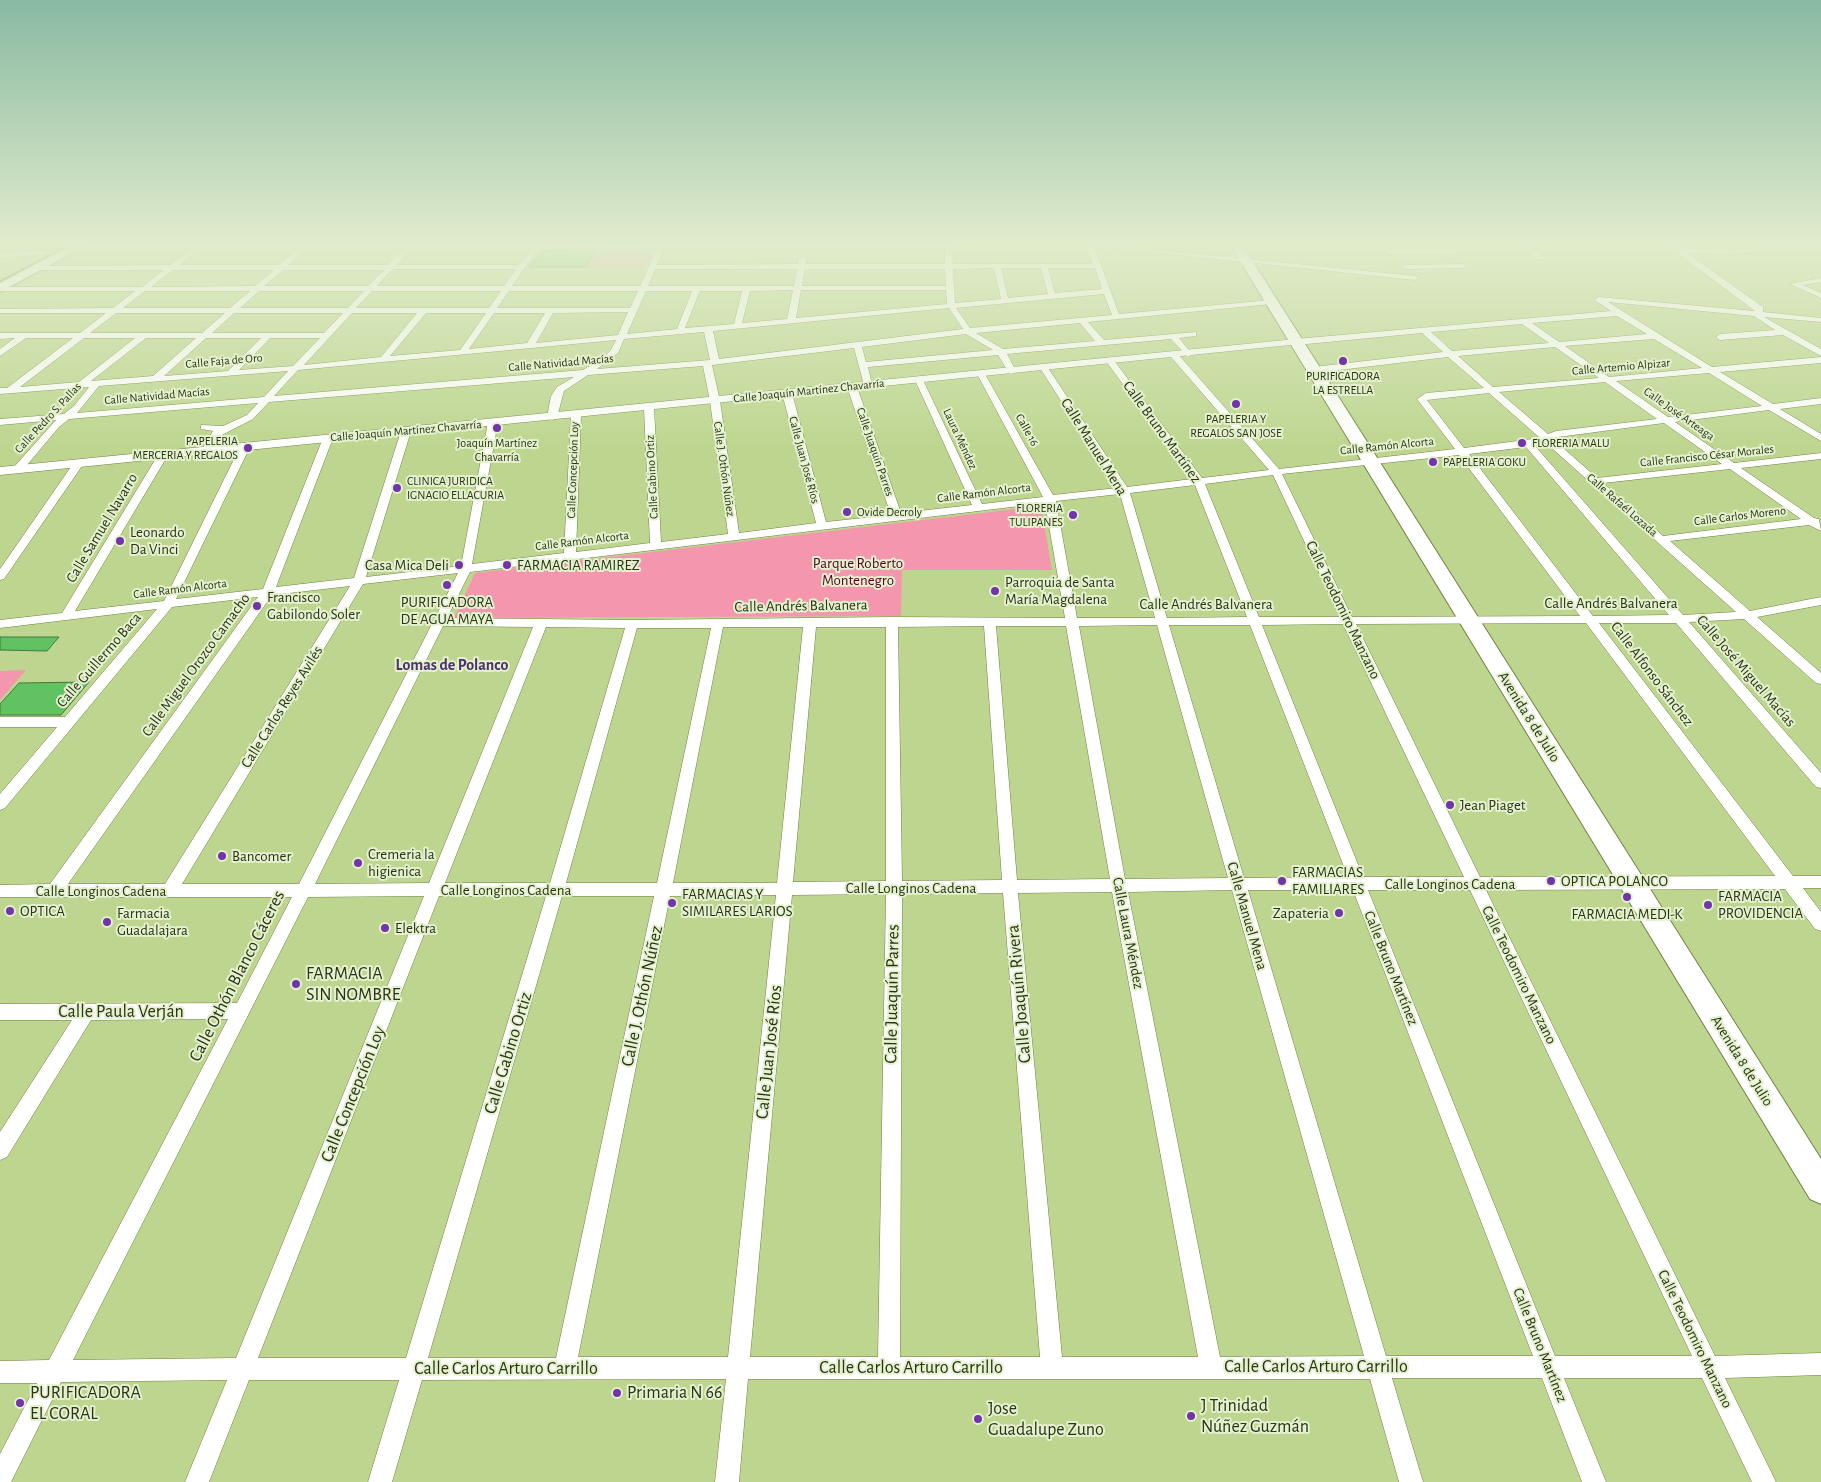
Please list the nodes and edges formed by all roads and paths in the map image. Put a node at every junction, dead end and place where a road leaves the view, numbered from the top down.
1 (110, 315) edge
2 (227, 315) edge
3 (346, 315) edge
4 (420, 315) edge
5 (487, 315) edge
6 (548, 315) edge
7 (631, 315) edge
8 (687, 315) edge
9 (740, 315) edge
10 (792, 315) edge
11 (853, 315) edge
12 (957, 315) edge
13 (1125, 315) edge
14 (1279, 315) edge
15 (1585, 315) edge
16 (1623, 315) edge
17 (1759, 315) edge
18 (1778, 315) edge
19 (1116, 316) joint
20 (1082, 320) junction
21 (1821, 320) edge
22 (791, 321) junction
23 (1523, 321) junction
24 (737, 327) junction
25 (708, 329) junction
26 (1423, 330) junction
27 (968, 331) junction
28 (680, 332) junction
29 (1784, 332) junction
30 (1193, 334) dead end
31 (328, 335) junction
32 (0, 336) edge
33 (24, 336) junction
34 (83, 336) junction
35 (143, 336) junction
36 (203, 336) junction
37 (268, 336) junction
38 (1173, 336) junction
39 (1656, 336) junction
40 (621, 338) junction
41 (1720, 338) dead end
42 (1101, 342) junction
43 (1296, 342) junction
44 (857, 343) junction
45 (1557, 344) junction
46 (530, 346) junction
47 (462, 352) junction
48 (1001, 352) junction
49 (0, 353) edge
50 (1821, 353) edge
51 (1181, 354) junction
52 (1450, 354) junction
53 (383, 360) junction
54 (1821, 360) edge
55 (1110, 361) junction
56 (711, 362) junction
57 (864, 365) junction
58 (296, 368) junction
59 (1044, 368) junction
60 (1314, 370) junction
61 (1714, 370) junction
62 (1012, 371) junction
63 (230, 373) junction
64 (581, 374) junction
65 (981, 374) junction
66 (155, 379) junction
67 (919, 380) junction
68 (1609, 380) junction
69 (96, 384) junction
70 (81, 385) junction
71 (868, 385) junction
72 (852, 387) junction
73 (10, 390) junction
74 (1492, 390) junction
75 (0, 391) edge
76 (787, 393) junction
77 (1422, 397) joint
78 (267, 400) junction
79 (715, 401) junction
80 (1821, 401) edge
81 (1772, 406) junction
82 (649, 408) junction
83 (576, 415) junction
84 (67, 416) junction
85 (552, 417) junction
86 (1665, 419) junction
87 (0, 422) edge
88 (493, 422) junction
89 (204, 427) dead end
90 (225, 429) junction
91 (406, 431) junction
92 (328, 438) junction
93 (1546, 438) junction
94 (1821, 438) edge
95 (1528, 444) junction
96 (245, 446) junction
97 (208, 450) junction
98 (1464, 452) junction
99 (163, 455) junction
100 (1821, 456) edge
101 (1371, 462) junction
102 (80, 463) junction
103 (1732, 466) junction
104 (18, 469) junction
105 (0, 471) edge
106 (1276, 472) junction
107 (1199, 481) junction
108 (1595, 481) junction
109 (1124, 490) junction
110 (1050, 499) junction
111 (978, 508) junction
112 (898, 517) junction
113 (1818, 523) edge
114 (822, 526) junction
115 (734, 536) junction
116 (1662, 540) junction
117 (656, 546) junction
118 (570, 556) junction
119 (466, 568) junction
120 (0, 577) edge
121 (359, 581) junction
122 (268, 592) junction
123 (1821, 601) edge
124 (168, 604) junction
125 (1747, 615) junction
126 (66, 616) junction
127 (1590, 619) junction
128 (1679, 619) junction
129 (1162, 620) junction
130 (1254, 620) junction
131 (1347, 620) junction
132 (1469, 620) junction
133 (892, 621) junction
134 (990, 621) junction
135 (440, 622) junction
136 (810, 622) junction
137 (1073, 622) junction
138 (718, 623) junction
139 (0, 624) edge
140 (541, 624) junction
141 (632, 624) junction
142 (1821, 680) edge
143 (0, 722) edge
144 (67, 722) junction
145 (1821, 783) edge
146 (0, 804) edge
147 (1821, 882) edge
148 (1632, 883) junction
149 (1790, 883) junction
150 (1238, 884) junction
151 (1358, 885) junction
152 (1475, 885) junction
153 (1010, 887) junction
154 (1119, 887) junction
155 (664, 889) junction
156 (785, 889) junction
157 (894, 889) junction
158 (304, 890) junction
159 (556, 890) junction
160 (0, 891) edge
161 (54, 891) junction
162 (169, 891) junction
163 (434, 891) junction
164 (1821, 924) edge
165 (0, 1012) edge
166 (86, 1012) junction
167 (241, 1012) junction
168 (0, 1150) edge
169 (1821, 1188) edge
170 (1821, 1364) edge
171 (1052, 1367) junction
172 (1211, 1367) junction
173 (1379, 1367) junction
174 (1548, 1367) junction
175 (1708, 1367) junction
176 (565, 1368) junction
177 (738, 1368) junction
178 (889, 1368) junction
179 (242, 1369) junction
180 (414, 1369) junction
181 (0, 1372) edge
182 (55, 1372) junction
183 (0, 1478) edge
184 (197, 1482) edge
185 (380, 1482) edge
186 (728, 1482) edge
187 (1411, 1482) edge
188 (1594, 1482) edge
189 (1764, 1482) edge

1 - 34 street
2 - 36 street
3 - 31 street
4 - 53 street
5 - 47 street
6 - 46 street
7 - 40 street
8 - 28 street
9 - 24 street
10 - 22 street
11 - 22 street, Calle Faja de Oro
12 - 27 street
13 - 19 street, Calle Natividad Macías
14 - 43 main road, Avenida 8 de Julio
15 - 23 street, Calle Joaquín Martínez Chavarría
16 - 39 street
17 - 29 street
18 - 21 street
19 - 20 street, Calle Natividad Macías
20 - 27 street, Calle Natividad Macías
20 - 42 street
22 - 24 street, Calle Faja de Oro
23 - 26 street, Calle Joaquín Martínez Chavarría
23 - 45 street, Calle José Arteaga
24 - 25 street, Calle Faja de Oro
25 - 28 street, Calle Faja de Oro
25 - 56 street
26 - 43 street, Calle Joaquín Martínez Chavarría
26 - 52 street, Calle Rafaél Lozada
27 - 44 street, Calle Natividad Macías
27 - 48 street
28 - 40 street, Calle Faja de Oro
29 - 41 street
29 - 50 street
30 - 38 street
31 - 37 street
31 - 58 street
32 - 33 street
33 - 34 street
33 - 49 street
34 - 35 street
34 - 73 street
35 - 36 street
35 - 70 street, Calle Pedro S. Pallas
36 - 37 street
36 - 66 street
37 - 63 street
38 - 42 street
38 - 51 street, Calle Teodomiro Manzano
39 - 45 street
39 - 61 street
40 - 46 street, Calle Faja de Oro
40 - 64 street
42 - 48 street
43 - 51 street, Calle Joaquín Martínez Chavarría
43 - 60 main road, Avenida 8 de Julio
44 - 56 street, Calle Natividad Macías
44 - 57 street
45 - 52 street
45 - 68 street, Calle José Arteaga
46 - 47 street, Calle Faja de Oro
47 - 53 street, Calle Faja de Oro
48 - 57 street
48 - 62 street
51 - 55 street, Calle Joaquín Martínez Chavarría
51 - 106 street, Calle Teodomiro Manzano
52 - 60 street
52 - 74 street, Calle Rafaél Lozada
53 - 58 street, Calle Faja de Oro
54 - 61 street, Calle Artemio Alpizar
55 - 59 street, Calle Joaquín Martínez Chavarría
55 - 107 street, Calle Bruno Martínez
56 - 64 street, Calle Natividad Macías
56 - 79 street
57 - 71 street
58 - 63 street, Calle Faja de Oro
58 - 78 street
59 - 62 street, Calle Joaquín Martínez Chavarría
59 - 109 street, Calle Manuel Mena
60 - 101 main road, Avenida 8 de Julio
61 - 68 street, Calle Artemio Alpizar
61 - 81 street
62 - 65 street, Calle Joaquín Martínez Chavarría
63 - 66 street, Calle Faja de Oro
64 - 78 street, Calle Natividad Macías
64 - 85 street
65 - 67 street, Calle Joaquín Martínez Chavarría
65 - 110 street, Calle 16
66 - 69 street, Calle Faja de Oro
67 - 71 street, Calle Joaquín Martínez Chavarría
67 - 111 street, Laura Méndez
68 - 74 street, Calle Artemio Alpizar
68 - 86 street, Calle José Arteaga
69 - 70 street, Calle Faja de Oro
69 - 84 street, Calle Pedro S. Pallas
70 - 73 street, Calle Faja de Oro
71 - 72 street, Calle Joaquín Martínez Chavarría
72 - 76 street, Calle Joaquín Martínez Chavarría
72 - 112 street, Calle Juaquín Parres
73 - 75 street, Calle Faja de Oro
74 - 77 street, Calle Artemio Alpizar
74 - 93 street, Calle Rafaél Lozada
76 - 79 street, Calle Joaquín Martínez Chavarría
76 - 114 street, Calle Juan José Ríos
77 - 98 street, Calle Alfonso Sánchez
78 - 84 street, Calle Natividad Macías
78 - 90 street
79 - 82 street, Calle Joaquín Martínez Chavarría
79 - 115 street, Calle J. Othón Núñez
80 - 81 street, Calle Ramón Alcorta
81 - 86 street, Calle Ramón Alcorta
81 - 94 street
82 - 83 street, Calle Joaquín Martínez Chavarría
82 - 117 street, Calle Gabino Ortiz
83 - 85 street, Calle Joaquín Martínez Chavarría
83 - 118 street, Calle Concepción Loy
84 - 87 street, Calle Natividad Macías
84 - 104 street, Calle Pedro S. Pallas
85 - 88 street, Calle Joaquín Martínez Chavarría
86 - 93 street, Calle Ramón Alcorta
86 - 103 street, Calle José Arteaga
88 - 91 street, Calle Joaquín Martínez Chavarría
88 - 119 street, Calle Othón Blanco Cáceres
89 - 90 street
90 - 97 street
91 - 92 street, Calle Joaquín Martínez Chavarría
91 - 121 street, Calle Carlos Reyes Avilés
92 - 96 street, Calle Joaquín Martínez Chavarría
92 - 122 street, Calle Miguel Orozco Camacho
93 - 95 street, Calle Ramón Alcorta
93 - 108 street, Calle Rafaél Lozada
95 - 98 street, Calle Ramón Alcorta
95 - 128 street, Calle José Miguel Macías
96 - 97 street, Calle Joaquín Martínez Chavarría
96 - 124 street, Calle Guillermo Baca
97 - 99 street, Calle Joaquín Martínez Chavarría
98 - 101 street, Calle Ramón Alcorta
98 - 127 street, Calle Alfonso Sánchez
99 - 102 street, Calle Joaquín Martínez Chavarría
99 - 126 street, Calle Samuel Navarro
100 - 103 street, Calle Francisco César Morales
101 - 106 street, Calle Ramón Alcorta
101 - 132 main road, Avenida 8 de Julio
102 - 104 street, Calle Joaquín Martínez Chavarría
102 - 120 street
103 - 108 street, Calle Francisco César Morales
103 - 113 street, Calle José Arteaga
104 - 105 street, Calle Joaquín Martínez Chavarría
106 - 107 street, Calle Ramón Alcorta
106 - 131 street, Calle Teodomiro Manzano
107 - 109 street, Calle Ramón Alcorta
107 - 130 street, Calle Bruno Martínez
108 - 116 street, Calle Rafaél Lozada
109 - 110 street, Calle Ramón Alcorta
109 - 129 street, Calle Manuel Mena
110 - 111 street, Calle Ramón Alcorta
110 - 137 street, Calle Laura Méndez
111 - 112 street, Calle Ramón Alcorta
112 - 114 street, Calle Ramón Alcorta
113 - 116 street, Calle Carlos Moreno
114 - 115 street, Calle Ramón Alcorta
115 - 117 street, Calle Ramón Alcorta
116 - 125 street, Calle Rafaél Lozada
117 - 118 street, Calle Ramón Alcorta
118 - 119 street, Calle Ramón Alcorta
119 - 121 street, Calle Ramón Alcorta
119 - 135 street, Calle Othón Blanco Cáceres
121 - 122 street, Calle Ramón Alcorta
121 - 162 street, Calle Carlos Reyes Avilés
122 - 124 street, Calle Ramón Alcorta
122 - 161 street, Calle Miguel Orozco Camacho
123 - 125 street, Calle Andrés Balvanera
124 - 126 street, Calle Ramón Alcorta
124 - 144 street, Calle Guillermo Baca
125 - 128 street, Calle Andrés Balvanera
125 - 142 street, Calle Rafaél Lozada
126 - 139 street, Calle Ramón Alcorta
127 - 128 street, Calle Andrés Balvanera
127 - 132 street, Calle Andrés Balvanera
127 - 149 street, Calle Alfonso Sánchez
128 - 145 street, Calle José Miguel Macías
129 - 130 street, Calle Andrés Balvanera
129 - 137 street, Calle Andrés Balvanera
129 - 150 street, Calle Manuel Mena
130 - 131 street, Calle Andrés Balvanera
130 - 151 street, Calle Bruno Martínez
131 - 132 street, Calle Andrés Balvanera
131 - 152 street, Calle Teodomiro Manzano
132 - 148 main road, Avenida 8 de Julio
133 - 134 street, Calle Andrés Balvanera
133 - 136 street, Calle Andrés Balvanera
133 - 157 street, Calle Juaquín Parres
134 - 137 street, Calle Andrés Balvanera
134 - 153 street, Calle Joaquín Rivera
135 - 140 street, Calle Andrés Balvanera
135 - 158 street, Calle Othón Blanco Cáceres
136 - 138 street, Calle Andrés Balvanera
136 - 156 street, Calle Juan José Ríos
137 - 154 street, Calle Laura Méndez
138 - 141 street, Calle Andrés Balvanera
138 - 155 street, Calle J. Othón Núñez
140 - 141 street, Calle Andrés Balvanera
140 - 163 street, Calle Concepción Loy
141 - 159 street, Calle Gabino Ortiz
143 - 144 street
144 - 146 street, Calle Guillermo Baca
147 - 149 street, Calle Longinos Cadena
148 - 149 street, Calle Longinos Cadena
148 - 152 street, Calle Longinos Cadena
148 - 169 main road, Avenida 8 de Julio
149 - 164 street, Calle Alfonso Sánchez
150 - 151 street, Calle Longinos Cadena
150 - 154 street, Calle Longinos Cadena
150 - 173 street, Calle Manuel Mena
151 - 152 street, Calle Longinos Cadena
151 - 174 street, Calle Bruno Martínez
152 - 175 street, Calle Teodomiro Manzano
153 - 154 street, Calle Longinos Cadena
153 - 157 street, Calle Longinos Cadena
153 - 171 street, Calle Joaquín Rivera
154 - 172 street, Calle Laura Méndez
155 - 156 street, Calle Longinos Cadena
155 - 159 street, Calle Longinos Cadena
155 - 176 street, Calle J. Othón Núñez
156 - 157 street, Calle Longinos Cadena
156 - 177 street, Calle Juan José Ríos
157 - 178 street, Calle Juaquín Parres
158 - 162 street, Calle Longinos Cadena
158 - 163 street, Calle Longinos Cadena
158 - 167 street, Calle Othón Blanco Cáceres
159 - 163 street, Calle Longinos Cadena
159 - 180 street, Calle Gabino Ortiz
160 - 161 street, Calle Longinos Cadena
161 - 162 street, Calle Longinos Cadena
163 - 179 street, Calle Concepción Loy
165 - 166 street, Calle Paula Verján
166 - 167 street, Calle Paula Verján
166 - 168 street
167 - 182 street, Calle Othón Blanco Cáceres
170 - 175 street, Calle Carlos Arturo Carrillo
171 - 172 street, Calle Carlos Arturo Carrillo
171 - 178 street, Calle Carlos Arturo Carrillo
172 - 173 street, Calle Carlos Arturo Carrillo
173 - 174 street, Calle Carlos Arturo Carrillo
173 - 187 street, Calle Manuel Mena
174 - 175 street, Calle Carlos Arturo Carrillo
174 - 188 street, Calle Bruno Martínez
175 - 189 street, Calle Teodomiro Manzano
176 - 177 street, Calle Carlos Arturo Carrillo
176 - 180 street, Calle Carlos Arturo Carrillo
177 - 178 street, Calle Carlos Arturo Carrillo
177 - 186 street, Calle Juan José Ríos
179 - 180 street, Calle Carlos Arturo Carrillo
179 - 182 street, Calle Carlos Arturo Carrillo
179 - 184 street, Calle Concepción Loy
180 - 185 street, Calle Gabino Ortiz
181 - 182 street, Calle Carlos Arturo Carrillo
182 - 183 street, Calle Othón Blanco Cáceres

